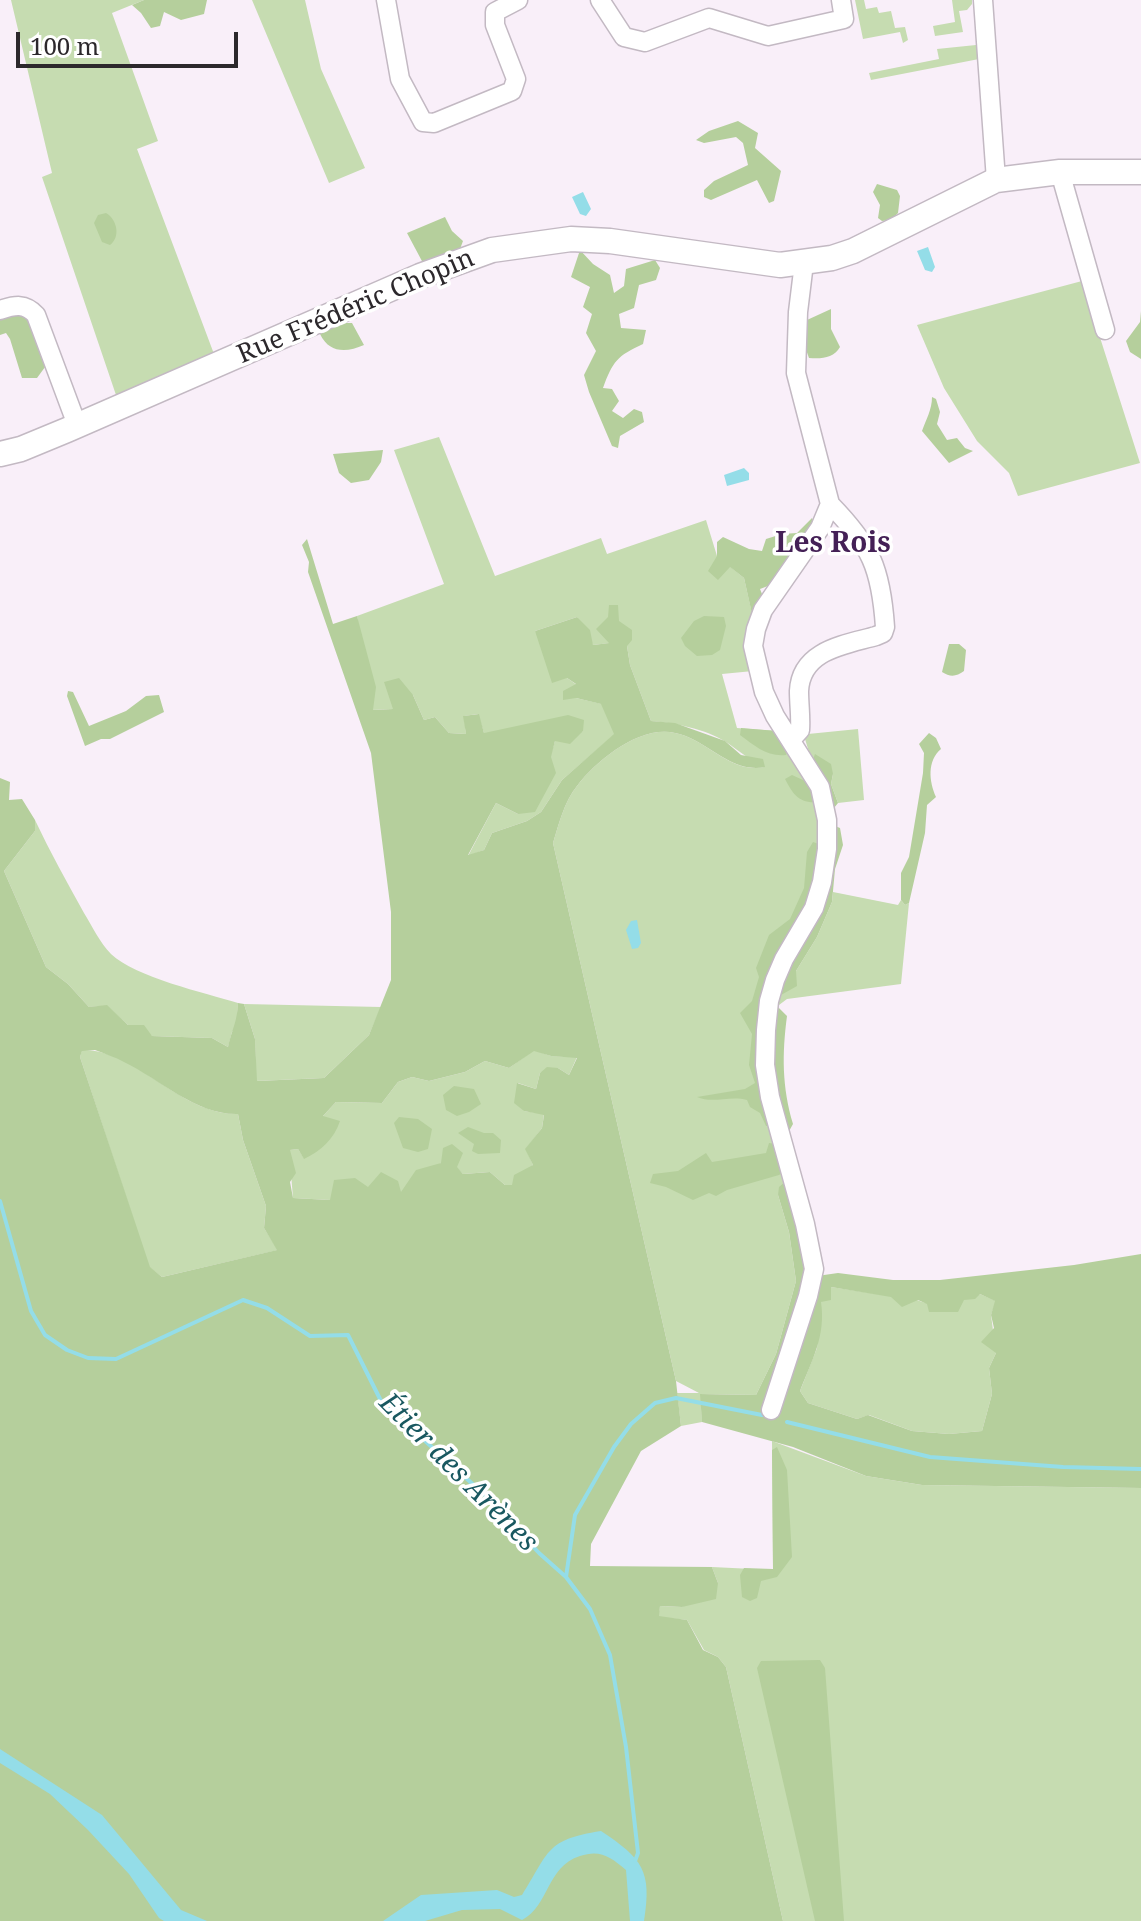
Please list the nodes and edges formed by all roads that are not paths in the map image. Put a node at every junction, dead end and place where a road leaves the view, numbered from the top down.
1 (386, 0) edge
2 (518, 0) edge
3 (600, 0) edge
4 (841, 0) edge
5 (983, 0) edge
6 (1060, 172) junction
7 (1141, 172) edge
8 (996, 180) junction
9 (804, 263) junction
10 (0, 310) edge
11 (1105, 330) dead end
12 (77, 425) junction
13 (0, 454) edge
14 (830, 504) junction
15 (791, 740) junction
16 (771, 1410) dead end

1 - 2 street
3 - 4 street
5 - 8 street
6 - 7 street, Rue Frédéric Chopin
6 - 8 street, Rue Frédéric Chopin
6 - 11 street
8 - 9 street, Rue Frédéric Chopin
9 - 12 street, Rue Frédéric Chopin
9 - 14 street
10 - 12 street
12 - 13 street, Rue Frédéric Chopin
14 - 15 street
14 - 15 street
15 - 16 street

